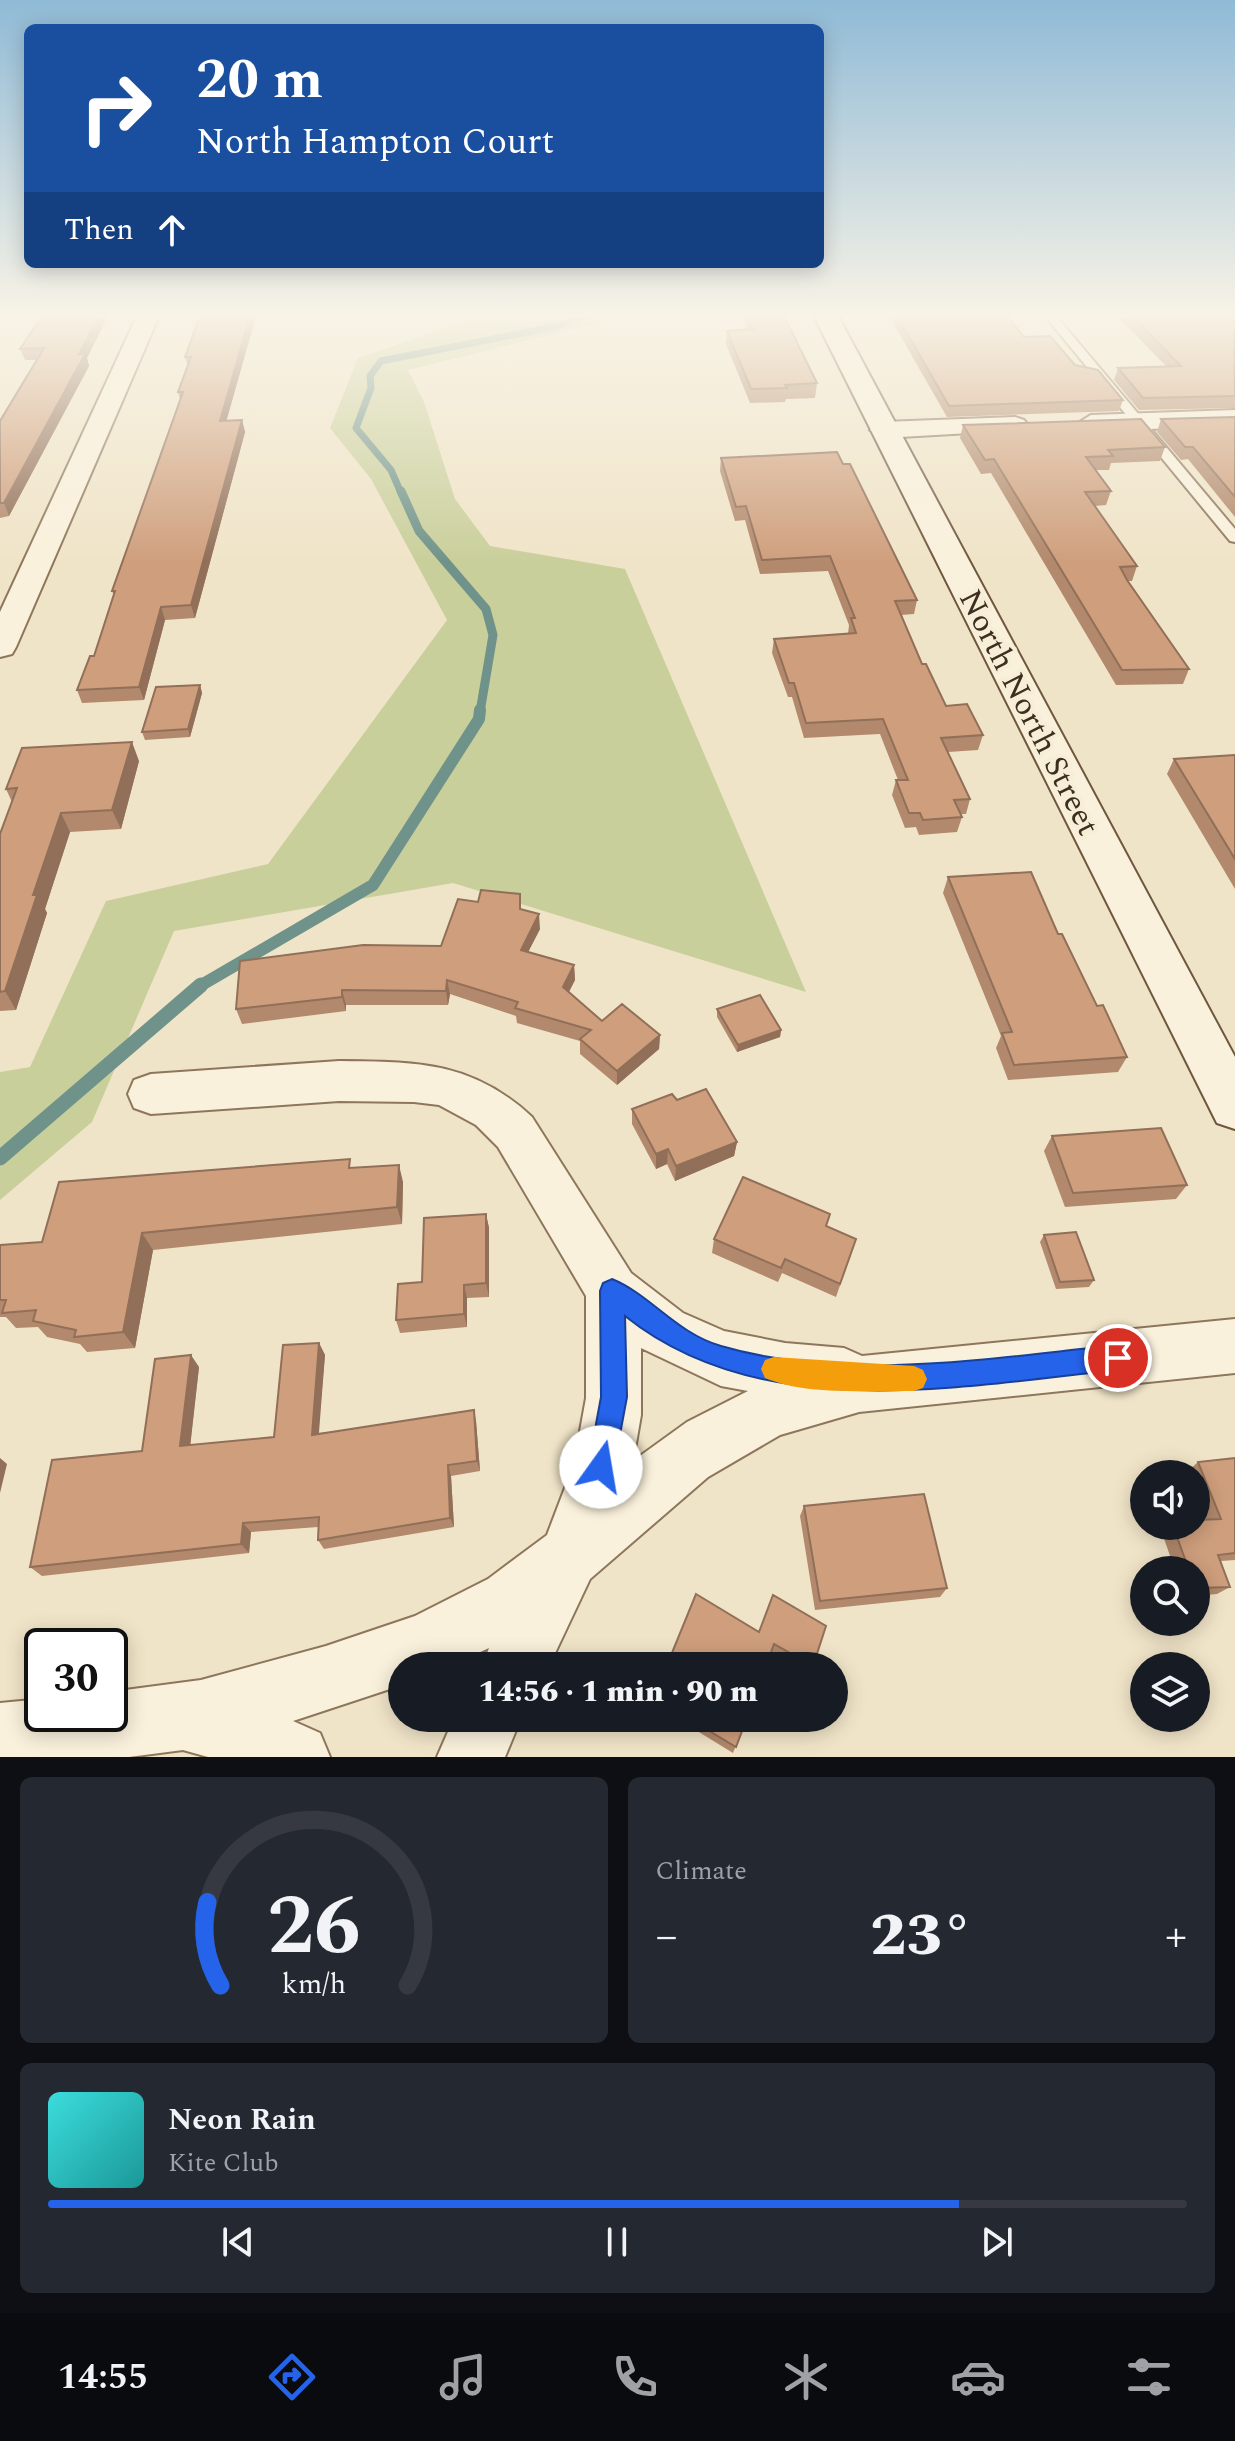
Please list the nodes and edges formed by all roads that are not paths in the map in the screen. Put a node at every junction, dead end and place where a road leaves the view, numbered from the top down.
1 (111, 398) edge
2 (867, 398) edge
3 (1118, 398) edge
4 (1235, 418) edge
5 (1137, 421) junction
6 (883, 430) junction
7 (1235, 538) edge
8 (0, 647) edge
9 (151, 1094) dead end
10 (1235, 1107) edge
11 (612, 1291) junction
12 (1235, 1346) edge
13 (912, 1379) junction
14 (564, 1564) junction
15 (521, 1652) edge
16 (183, 1717) junction
17 (482, 1732) edge
18 (0, 1737) edge
19 (296, 1757) edge
20 (471, 1757) edge

1 - 8 street
2 - 6 street, North North Street
3 - 5 lane
4 - 5 street
5 - 6 street
5 - 7 lane
6 - 10 street, North North Street
9 - 11 street
11 - 13 street
11 - 14 street
12 - 13 street
13 - 14 street
14 - 15 street
14 - 16 street
16 - 18 street
16 - 19 street
17 - 20 street

